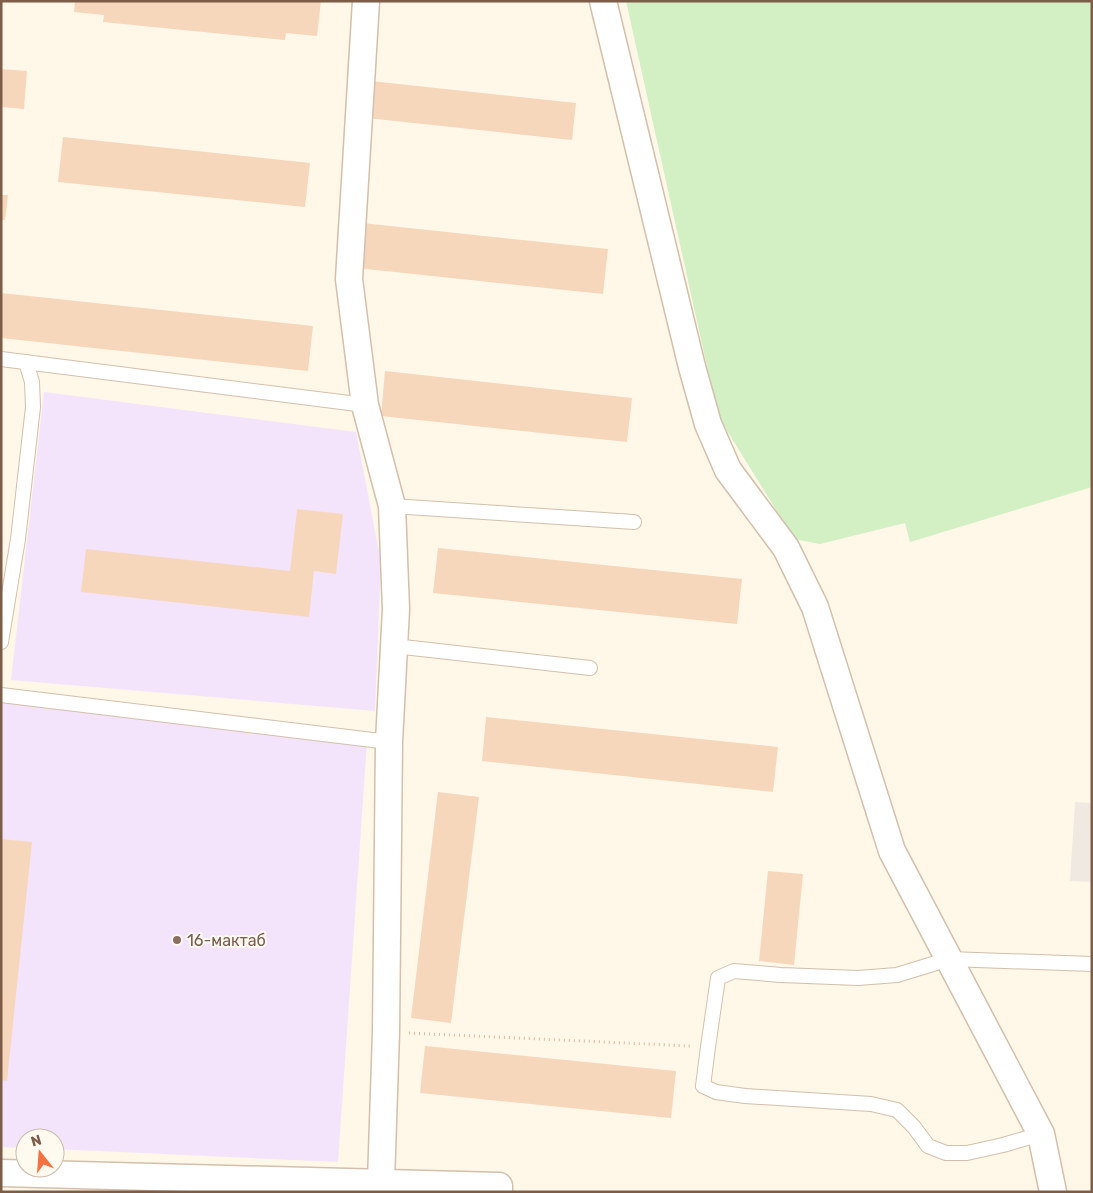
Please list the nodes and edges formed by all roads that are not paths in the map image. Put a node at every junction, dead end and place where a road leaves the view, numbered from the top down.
1 (366, 1) edge
2 (603, 1) edge
3 (1, 359) edge
4 (26, 362) junction
5 (365, 405) junction
6 (392, 506) junction
7 (634, 522) dead end
8 (1, 642) edge
9 (394, 646) junction
10 (590, 668) dead end
11 (1, 695) edge
12 (389, 742) junction
13 (949, 959) junction
14 (1092, 964) edge
15 (1041, 1134) junction
16 (1, 1173) edge
17 (381, 1187) edge
18 (499, 1192) edge
19 (1053, 1192) edge

1 - 5 street
2 - 13 street
3 - 4 lane
4 - 5 lane
4 - 8 lane
5 - 6 street
6 - 7 lane
6 - 9 street
9 - 10 lane
9 - 12 street
11 - 12 lane
12 - 17 street
13 - 14 lane
13 - 15 street
13 - 15 lane
15 - 19 street
16 - 17 street
17 - 18 street

